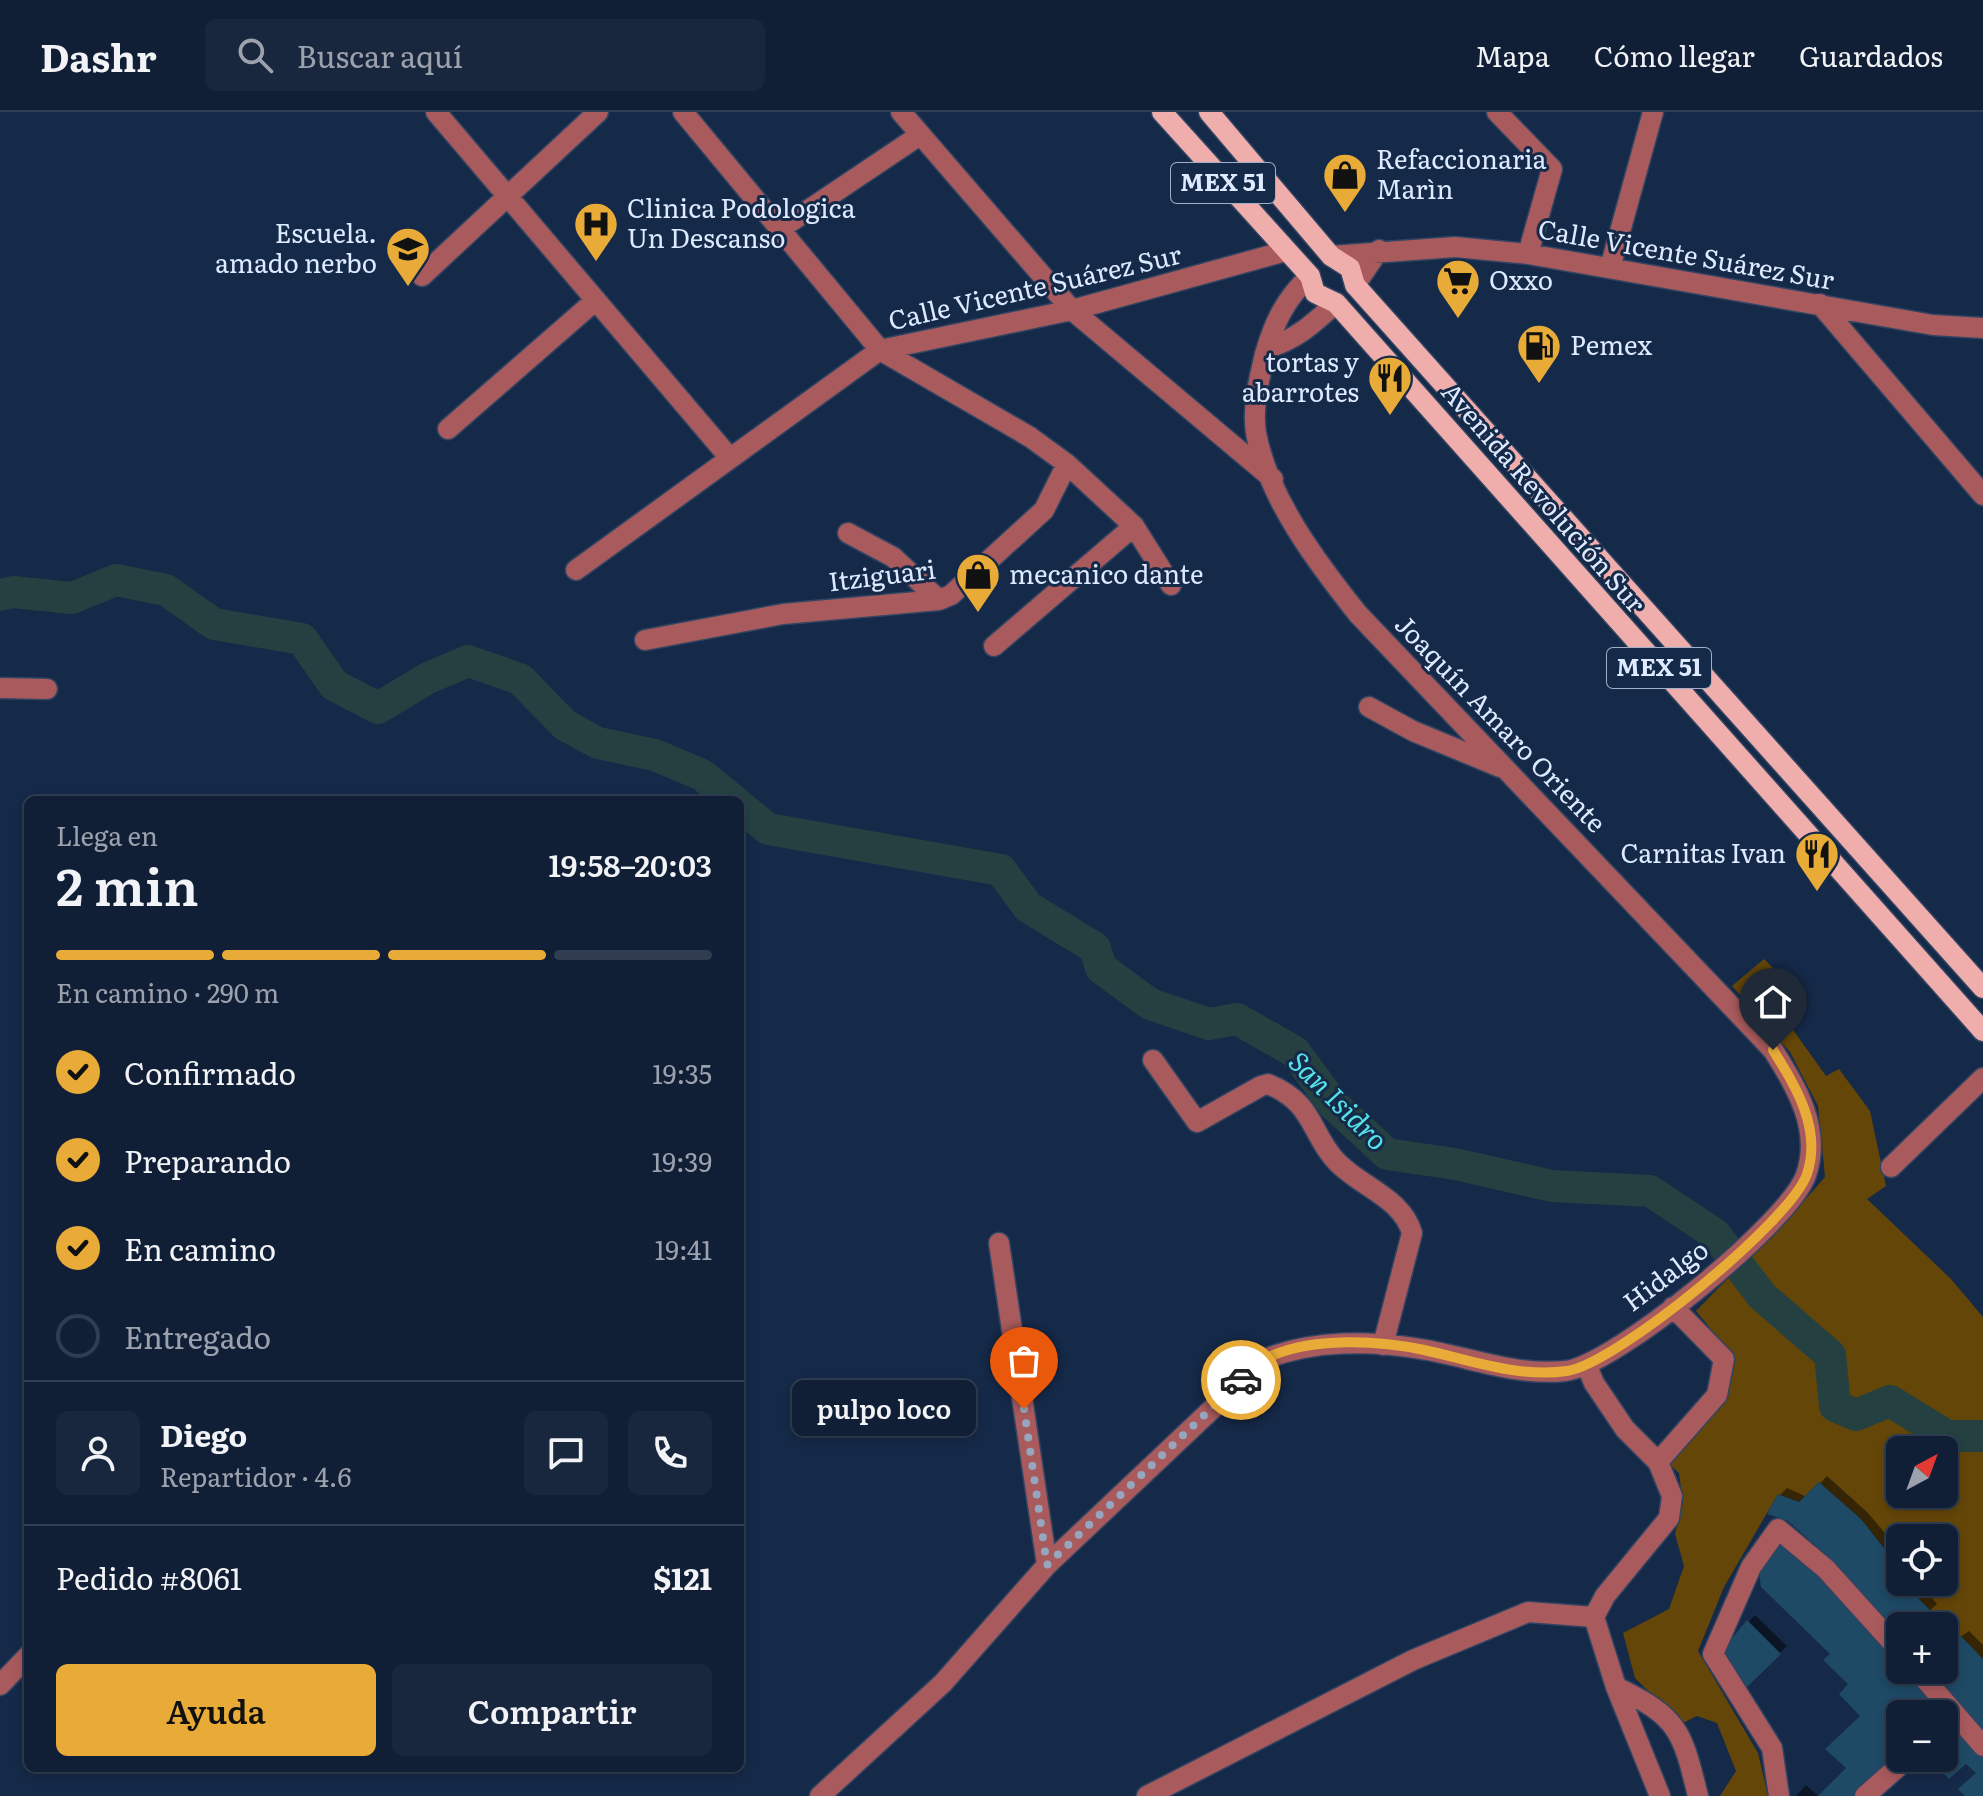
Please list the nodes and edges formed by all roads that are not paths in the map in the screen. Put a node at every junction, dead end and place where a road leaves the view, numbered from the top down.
1 (436, 112) edge
2 (598, 112) edge
3 (683, 112) edge
4 (901, 112) edge
5 (1162, 112) edge
6 (1209, 112) edge
7 (1497, 112) edge
8 (1653, 112) edge
9 (920, 135) junction
10 (508, 197) junction
11 (780, 229) junction
12 (1379, 250) junction
13 (1286, 251) junction
14 (1528, 254) junction
15 (1331, 256) junction
16 (1610, 268) junction
17 (422, 276) dead end
18 (1310, 276) junction
19 (1355, 285) junction
20 (596, 300) junction
21 (1336, 303) junction
22 (1820, 304) junction
23 (1072, 310) junction
24 (1983, 328) edge
25 (1267, 348) junction
26 (880, 350) junction
27 (448, 429) dead end
28 (729, 457) junction
29 (1067, 464) junction
30 (1273, 480) junction
31 (1983, 495) edge
32 (1134, 526) junction
33 (848, 533) dead end
34 (576, 570) dead end
35 (1171, 585) dead end
36 (939, 600) junction
37 (645, 640) dead end
38 (994, 646) dead end
39 (0, 688) edge
40 (47, 689) dead end
41 (1369, 707) dead end
42 (1503, 768) junction
43 (1983, 988) edge
44 (1983, 1031) edge
45 (1153, 1060) dead end
46 (1983, 1078) edge
47 (1891, 1167) dead end
48 (1773, 1224) joint
49 (999, 1243) dead end
50 (1678, 1303) junction
51 (1383, 1345) junction
52 (1587, 1366) junction
53 (1658, 1462) junction
54 (1047, 1565) junction
55 (1594, 1617) junction
56 (1886, 1635) edge
57 (24, 1660) edge
58 (0, 1685) edge
59 (1616, 1687) junction
60 (1958, 1726) edge
61 (1983, 1746) edge
62 (1892, 1772) edge
63 (820, 1796) edge
64 (1147, 1796) edge
65 (1660, 1796) edge
66 (1698, 1796) edge
67 (1779, 1796) edge
68 (1865, 1796) edge

1 - 10 street
2 - 10 street
3 - 11 street
4 - 9 street
5 - 13 main road, Avenida Revolución Sur / MEX 51
6 - 15 main road, Avenida Revolución Sur / MEX 51
7 - 14 street
8 - 16 street
9 - 11 street
9 - 23 street
10 - 17 street
10 - 20 street
11 - 26 street
12 - 14 street, Calle Vicente Suárez Sur
12 - 15 street, Calle Vicente Suárez Sur
12 - 19 street
13 - 18 main road, Avenida Revolución Sur / MEX 51
13 - 23 street, Calle Vicente Suárez Sur
14 - 16 street, Calle Vicente Suárez Sur
15 - 18 main road
15 - 19 main road, Avenida Revolución Sur / MEX 51
16 - 22 street, Calle Vicente Suárez Sur
18 - 21 main road, Avenida Revolución Sur / MEX 51
18 - 25 street, Joaquín Amaro Oriente
19 - 21 main road
19 - 43 main road, Avenida Revolución Sur / MEX 51
20 - 27 street
20 - 28 street
21 - 25 street
21 - 44 main road, Avenida Revolución Sur / MEX 51
22 - 24 street, Calle Vicente Suárez Sur
22 - 31 street
23 - 26 street, Calle Vicente Suárez Sur
23 - 30 street
25 - 30 street, Joaquín Amaro Oriente
26 - 28 street, Calle Vicente Suárez Sur
26 - 29 street
28 - 34 street, Calle Vicente Suárez Sur
29 - 32 street
29 - 36 street, Itziguari
30 - 42 street, Joaquín Amaro Oriente
32 - 35 street
32 - 38 street
33 - 36 street
36 - 37 street, Itziguari
39 - 40 street
41 - 42 street
42 - 48 street, Joaquín Amaro Oriente
45 - 51 street
46 - 47 street
48 - 50 street, Hidalgo
49 - 54 street
50 - 52 street, Hidalgo
50 - 53 street
51 - 52 street
51 - 54 street
52 - 53 street
53 - 55 street
54 - 63 street
55 - 59 street
55 - 64 street
56 - 67 street
57 - 58 street
59 - 65 street
59 - 66 street
60 - 61 street
62 - 68 street

